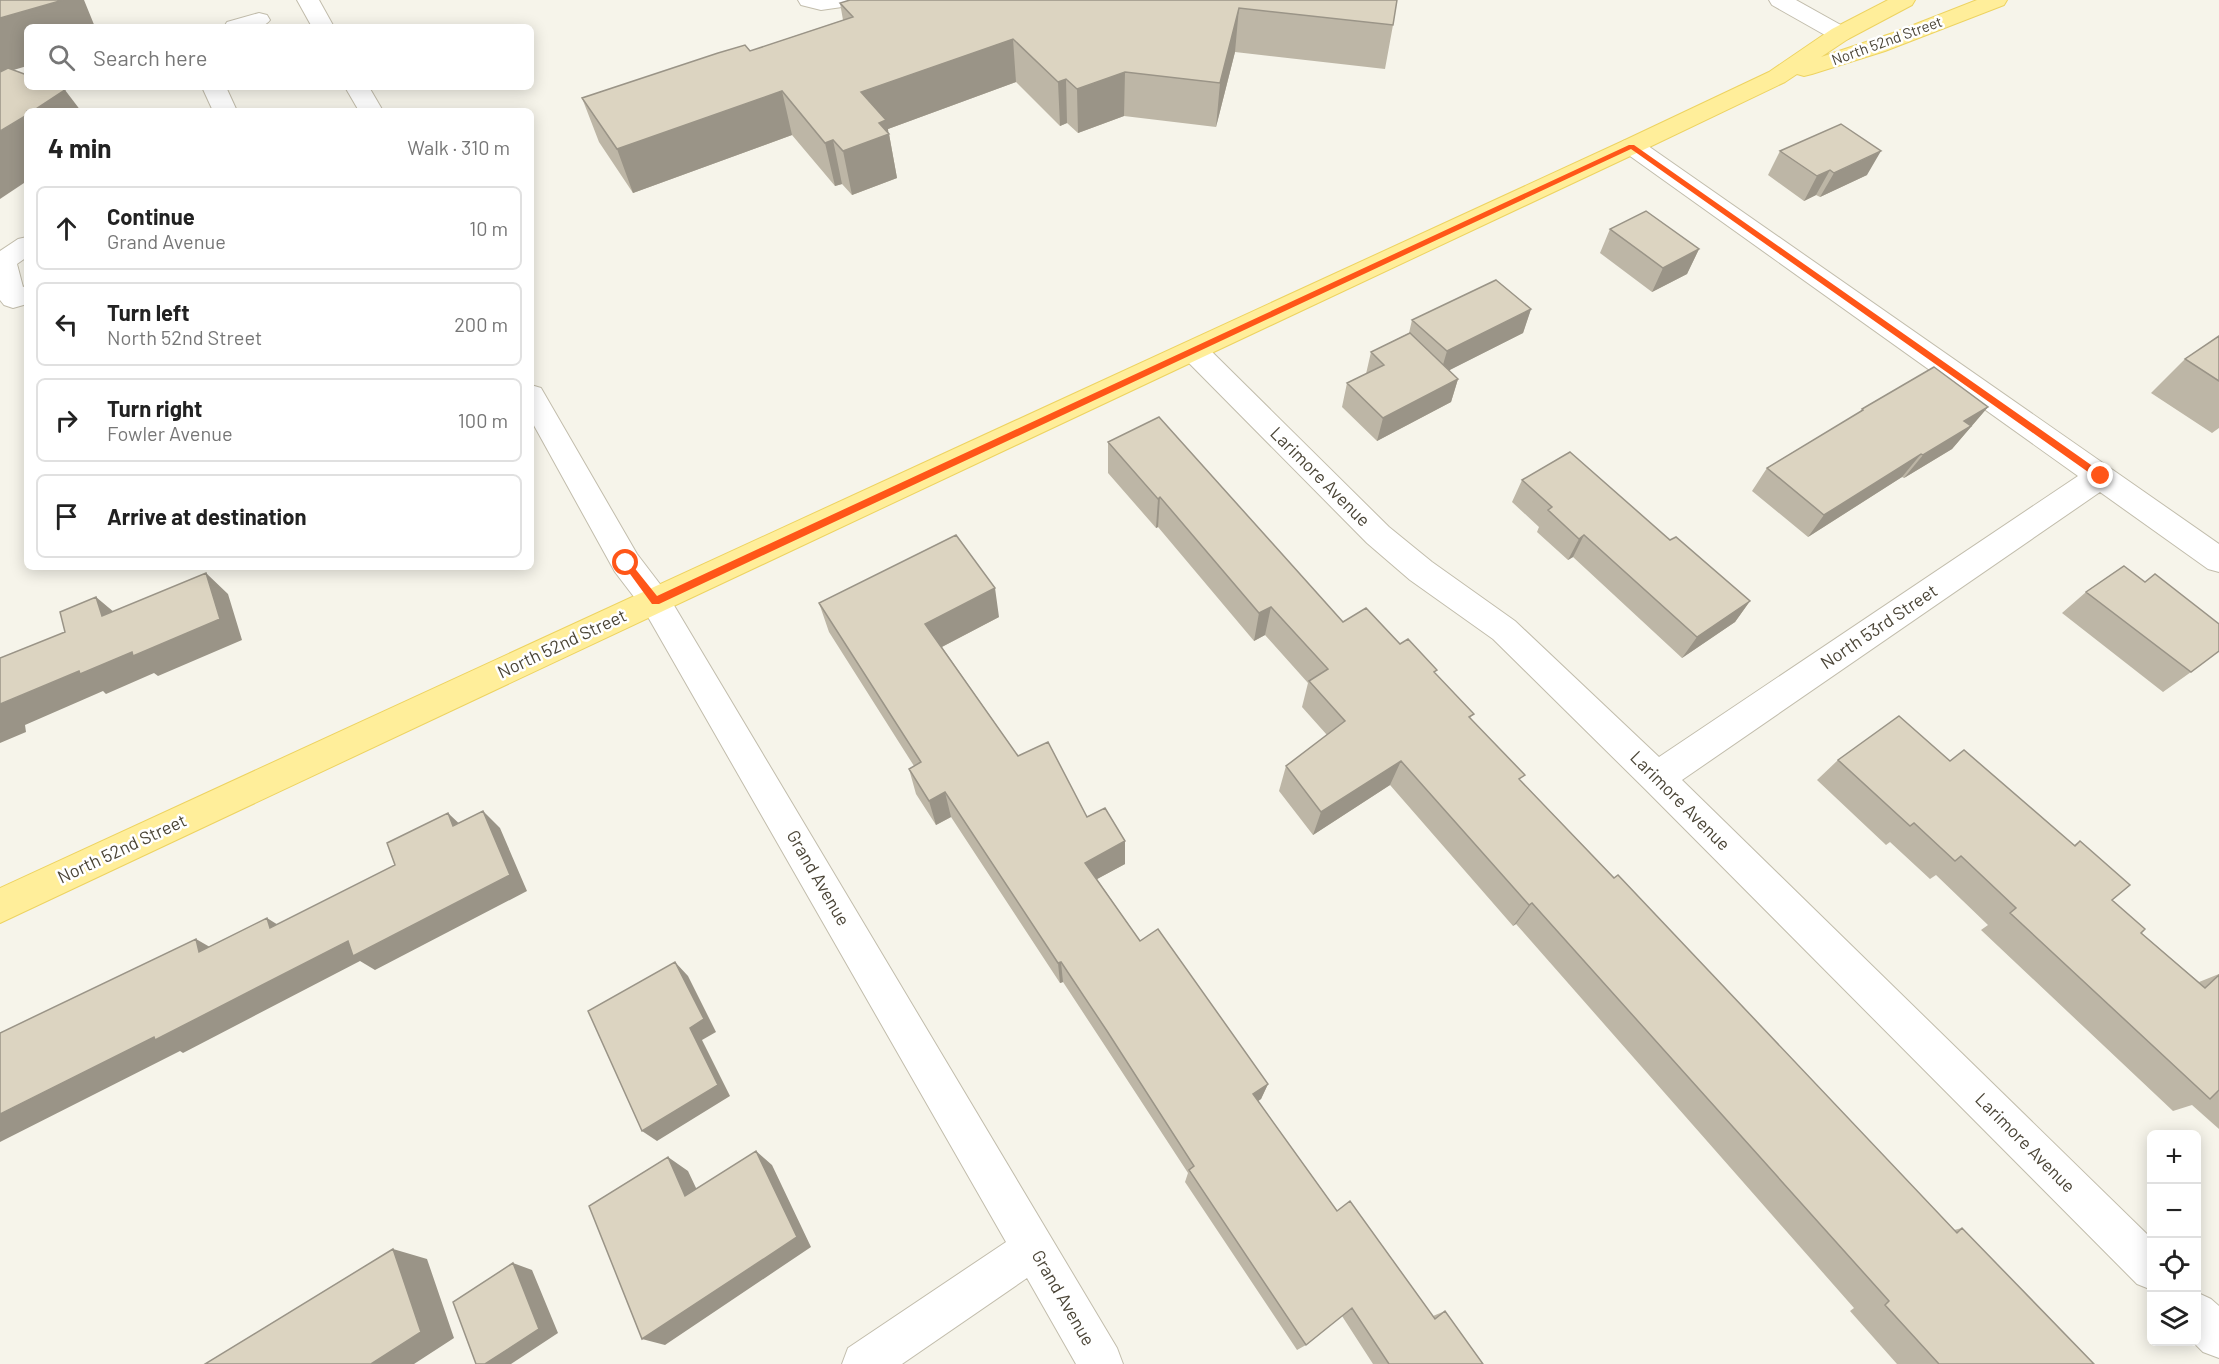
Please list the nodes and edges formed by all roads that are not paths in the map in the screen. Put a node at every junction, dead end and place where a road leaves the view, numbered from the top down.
1 (809, 0) edge
2 (848, 0) edge
3 (1780, 0) edge
4 (1904, 0) edge
5 (1995, 0) edge
6 (315, 1) edge
7 (259, 20) dead end
8 (245, 24) edge
9 (322, 24) edge
10 (1840, 34) junction
11 (1777, 77) junction
12 (215, 90) edge
13 (359, 90) edge
14 (224, 108) edge
15 (368, 108) edge
16 (1632, 146) junction
17 (24, 247) edge
18 (24, 296) edge
19 (1194, 351) junction
20 (534, 400) edge
21 (2101, 476) junction
22 (2219, 560) edge
23 (655, 601) junction
24 (1657, 778) junction
25 (0, 906) edge
26 (1034, 1248) junction
27 (2147, 1265) edge
28 (2201, 1319) edge
29 (2219, 1336) edge
30 (864, 1364) edge
31 (1101, 1364) edge

1 - 2 street
3 - 10 street
4 - 10 main road, North 52nd Street
5 - 11 main road, North 52nd Street
6 - 9 street
7 - 8 street
10 - 11 main road, North 52nd Street
11 - 16 main road, North 52nd Street
12 - 14 street
13 - 15 street
16 - 19 main road, North 52nd Street
16 - 21 street
17 - 18 street
19 - 23 main road, North 52nd Street
19 - 24 street, Larimore Avenue
20 - 23 street, Grand Avenue
21 - 22 street
21 - 24 street, North 53rd Street
23 - 25 main road, North 52nd Street
23 - 26 street, Grand Avenue
24 - 27 street, Larimore Avenue
26 - 30 street
26 - 31 street, Grand Avenue
28 - 29 street

